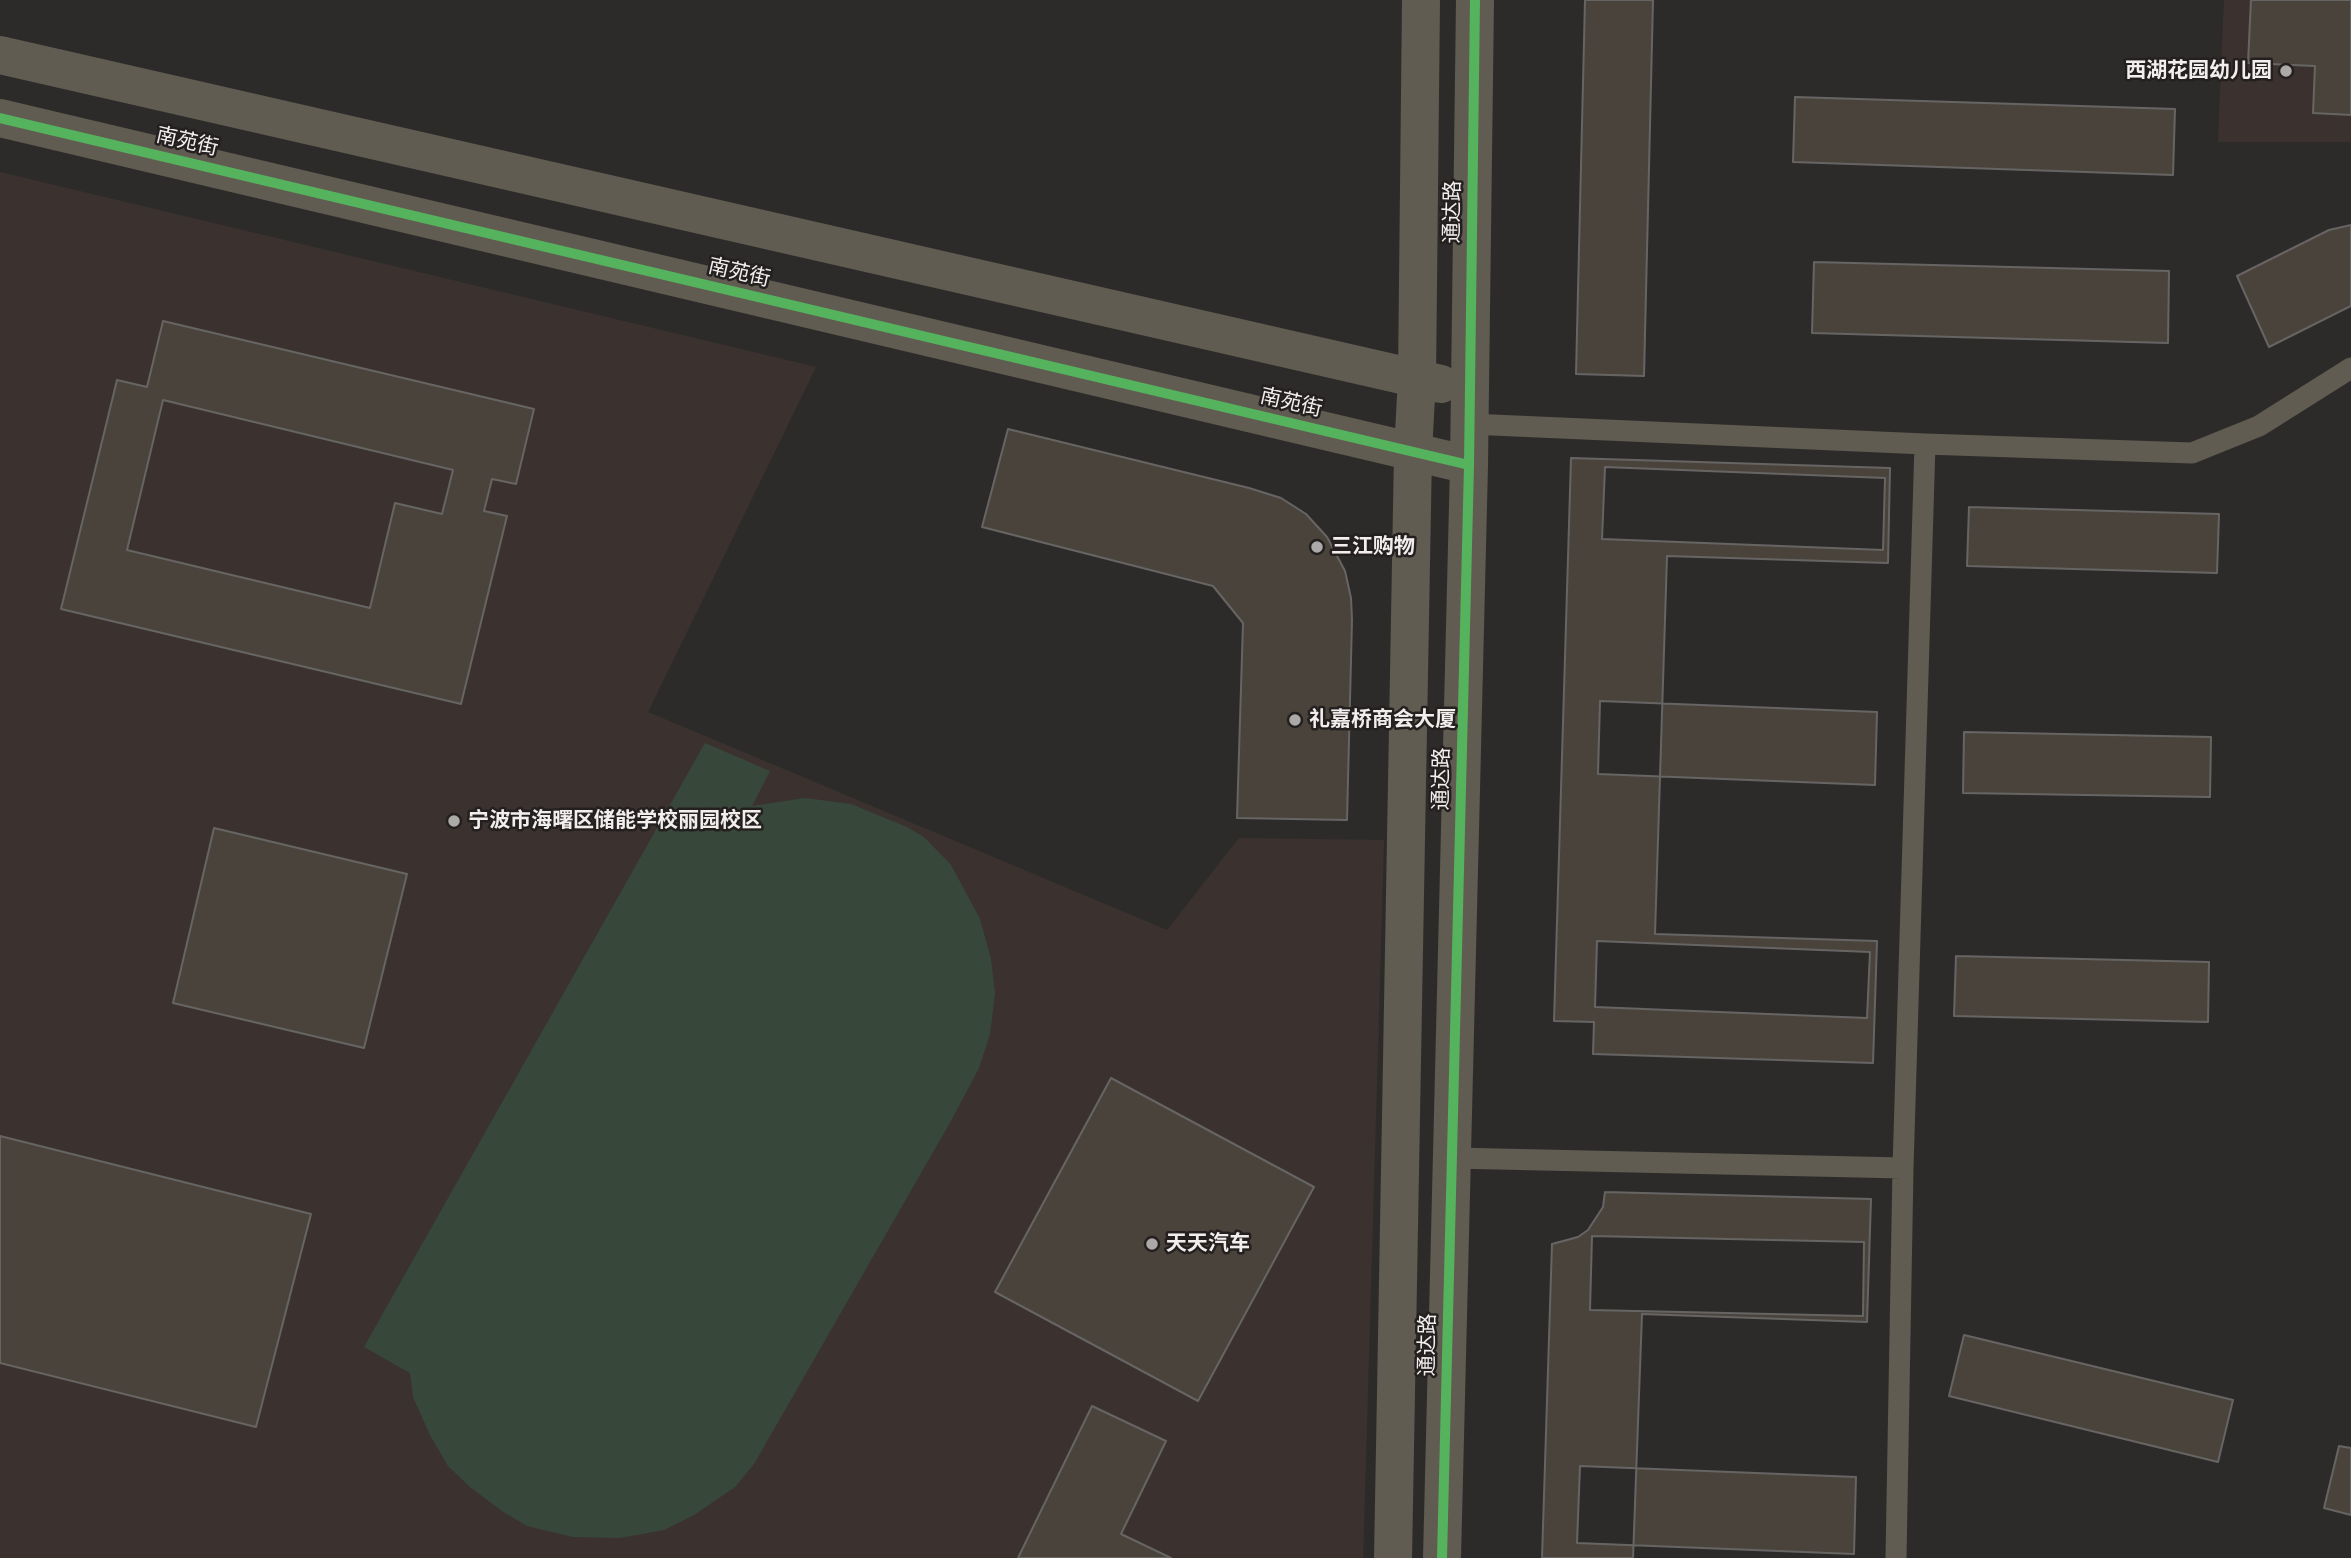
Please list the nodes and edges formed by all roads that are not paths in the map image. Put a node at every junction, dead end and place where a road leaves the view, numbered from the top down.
1 (1421, 0) edge
2 (1475, 0) edge
3 (0, 55) edge
4 (0, 118) edge
5 (2351, 368) edge
6 (1417, 378) junction
7 (1470, 407) junction
8 (1925, 444) junction
9 (1413, 452) junction
10 (1469, 465) junction
11 (1452, 1158) junction
12 (1903, 1168) junction
13 (1393, 1558) edge
14 (1442, 1558) edge
15 (1896, 1558) edge

1 - 6 street, 通达路
2 - 7 street, 通达路
3 - 6 street, 南苑街
4 - 9 street, 南苑街
5 - 8 lane
6 - 7 street, 南苑街
6 - 9 street, 通达路
7 - 8 lane
7 - 10 street, 通达路
8 - 12 lane
9 - 10 street, 南苑街
9 - 13 street, 通达路
10 - 11 street, 通达路
11 - 12 lane
11 - 14 street, 通达路
12 - 15 lane

